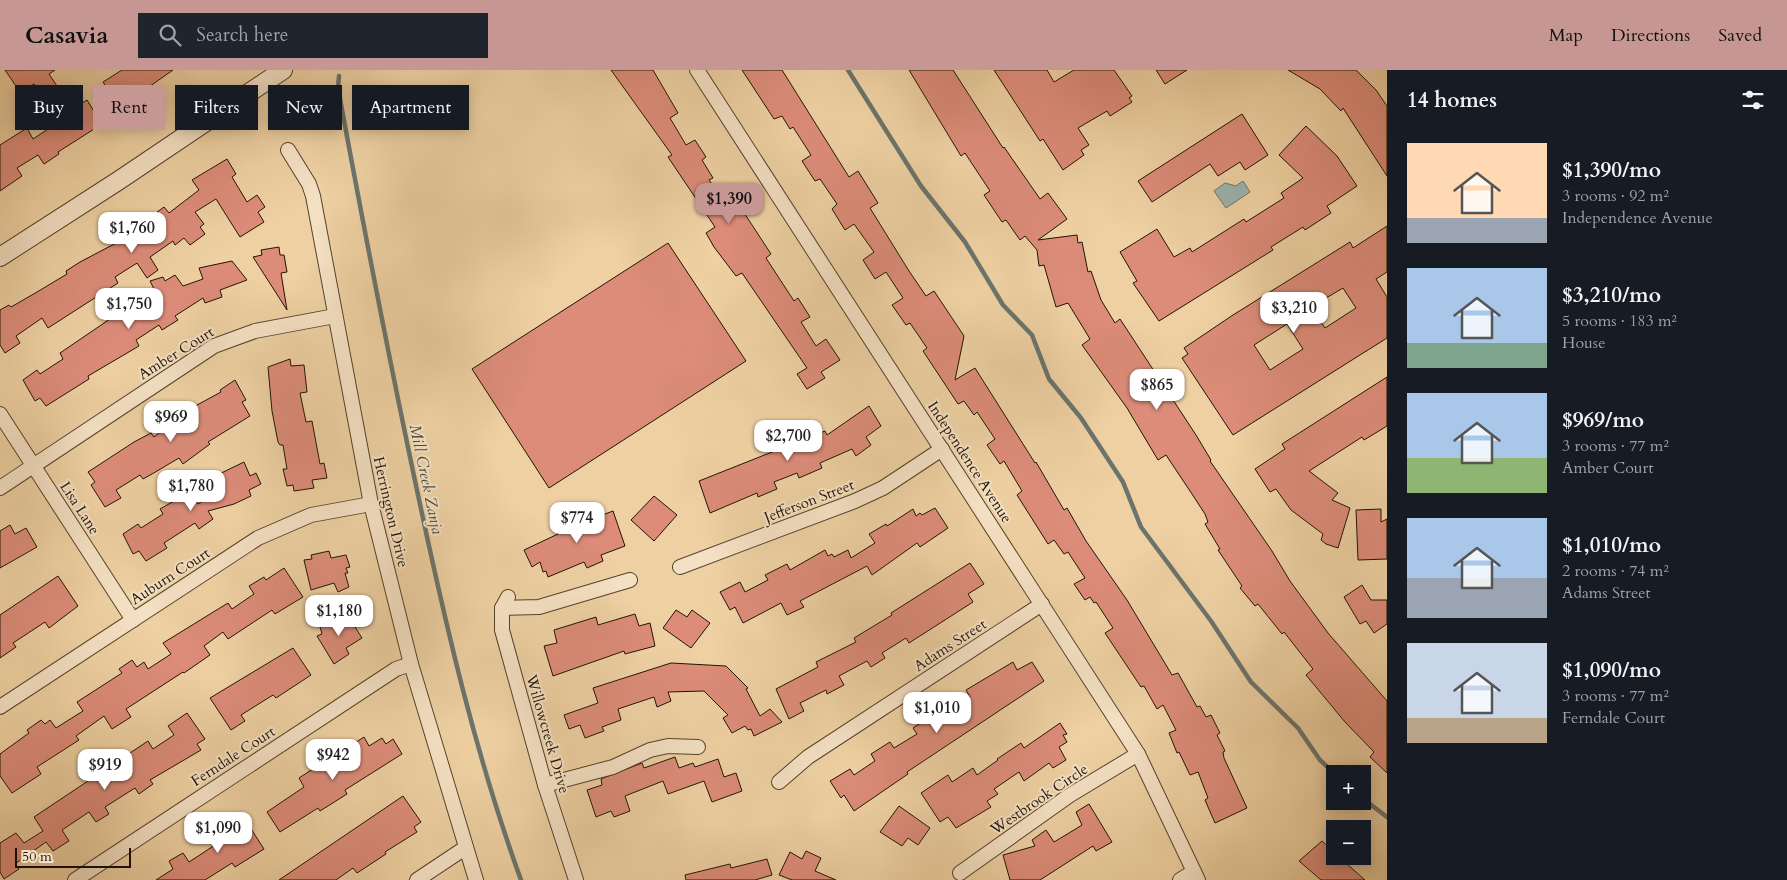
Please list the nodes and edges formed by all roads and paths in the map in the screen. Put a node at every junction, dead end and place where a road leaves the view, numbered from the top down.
1 (283, 70) edge
2 (697, 70) edge
3 (288, 150) dead end
4 (0, 257) edge
5 (335, 316) junction
6 (0, 414) edge
7 (942, 449) junction
8 (34, 466) junction
9 (0, 488) edge
10 (371, 504) junction
11 (680, 567) dead end
12 (630, 580) dead end
13 (1042, 604) junction
14 (133, 620) junction
15 (411, 664) junction
16 (0, 707) edge
17 (698, 748) dead end
18 (1138, 754) junction
19 (779, 782) dead end
20 (545, 785) junction
21 (466, 848) junction
22 (960, 874) dead end
23 (1196, 876) edge
24 (75, 880) edge
25 (417, 880) edge
26 (476, 880) edge
27 (576, 880) edge
28 (1180, 880) edge

1 - 4 street
2 - 7 street, Independence Avenue
3 - 5 street, Herrington Drive
5 - 8 street, Amber Court
5 - 10 street, Herrington Drive
6 - 8 street, Lisa Lane
7 - 11 street, Jefferson Street
7 - 13 street, Independence Avenue
8 - 9 street, Amber Court
8 - 14 street, Lisa Lane
10 - 14 street, Auburn Court
10 - 15 street, Herrington Drive
12 - 20 street, Willowcreek Drive
13 - 18 street, Independence Avenue
13 - 19 street, Adams Street
14 - 16 street, Auburn Court
15 - 21 street, Herrington Drive
15 - 24 street, Ferndale Court
17 - 20 street
18 - 22 street, Westbrook Circle
18 - 23 street, Independence Avenue
20 - 27 street, Willowcreek Drive
21 - 25 street
21 - 26 street, Herrington Drive
23 - 28 street

